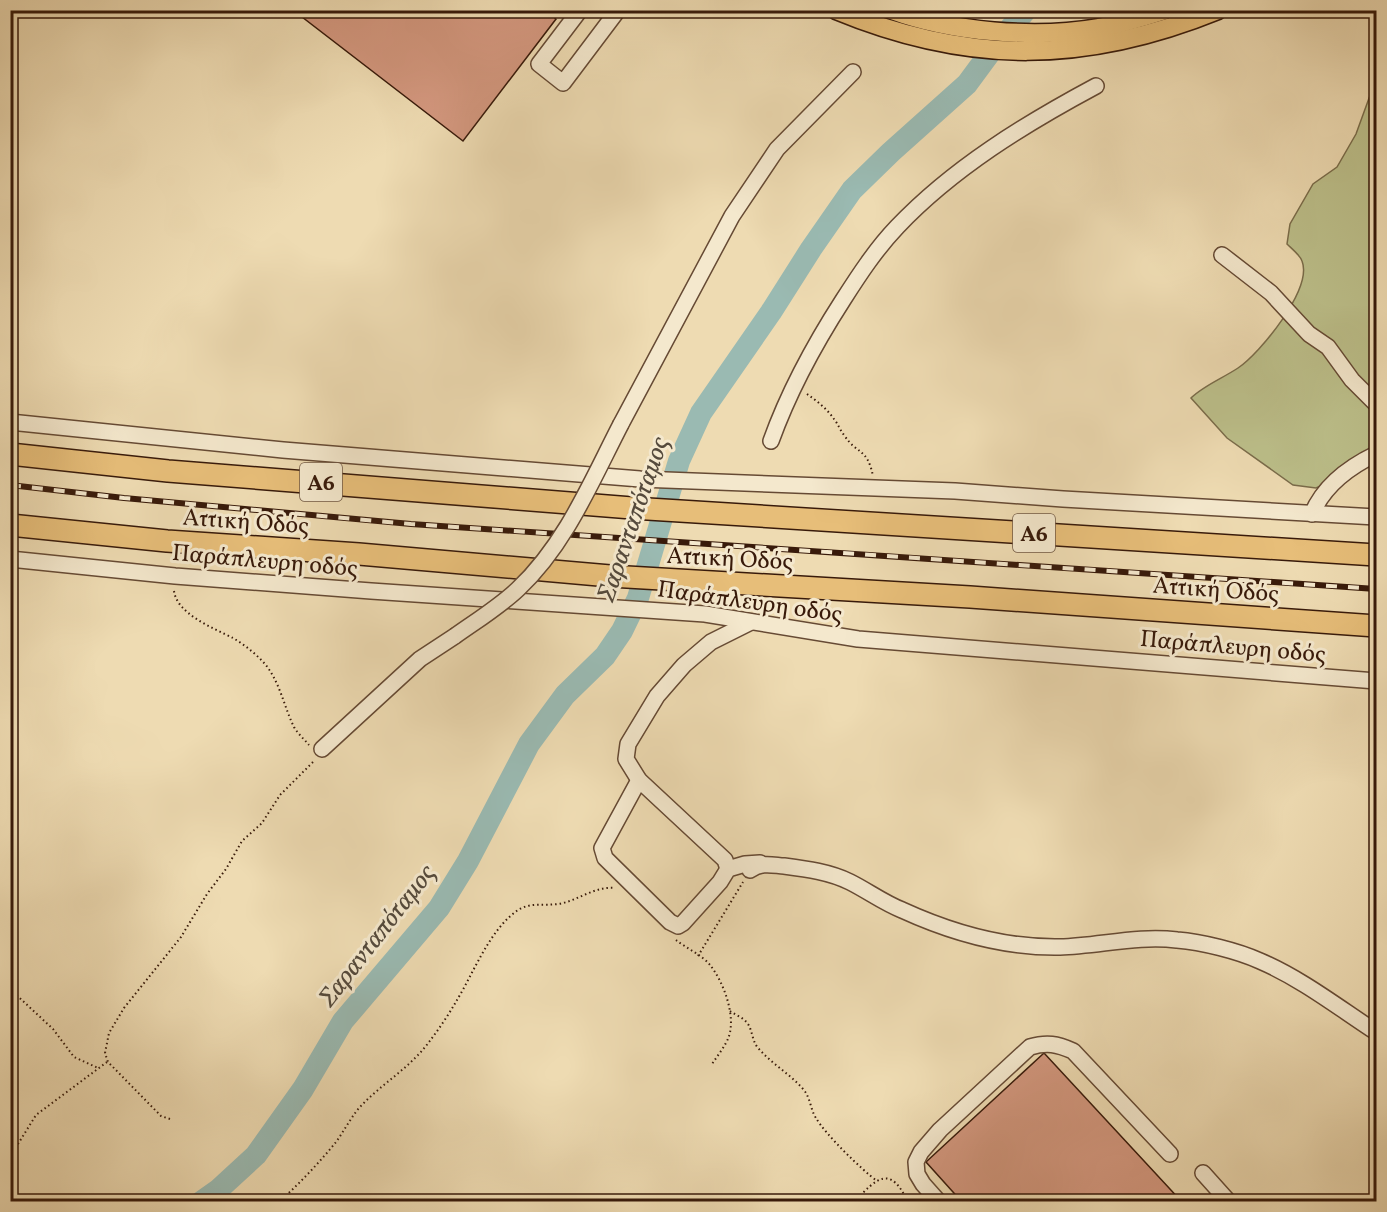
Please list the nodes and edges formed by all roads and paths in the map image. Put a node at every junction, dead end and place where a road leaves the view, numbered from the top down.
1 (580, 10) edge
2 (618, 10) edge
3 (836, 10) edge
4 (892, 10) edge
5 (1165, 10) edge
6 (1218, 10) edge
7 (853, 72) dead end
8 (1096, 86) dead end
9 (1222, 255) dead end
10 (795, 385) junction
11 (1377, 404) edge
12 (10, 422) edge
13 (771, 441) dead end
14 (10, 454) edge
15 (1377, 454) edge
16 (875, 487) junction
17 (1312, 514) junction
18 (1377, 517) edge
19 (10, 525) edge
20 (1377, 555) edge
21 (10, 559) edge
22 (175, 576) junction
23 (750, 622) junction
24 (1377, 626) edge
25 (1377, 681) edge
26 (322, 749) junction
27 (639, 780) junction
28 (755, 866) junction
29 (728, 869) junction
30 (617, 889) dead end
31 (674, 938) dead end
32 (698, 956) junction
33 (10, 989) edge
34 (730, 1011) junction
35 (1377, 1032) edge
36 (108, 1062) junction
37 (712, 1064) dead end
38 (98, 1068) junction
39 (170, 1119) dead end
40 (10, 1152) edge
41 (15, 1153) junction
42 (1170, 1154) dead end
43 (10, 1170) edge
44 (1203, 1173) dead end
45 (877, 1181) junction
46 (279, 1202) edge
47 (854, 1202) edge
48 (908, 1202) edge
49 (939, 1202) edge
50 (1229, 1202) edge

1 - 2 street
3 - 6 main road
4 - 5 main road
7 - 26 street, bridge
8 - 10 street
9 - 11 street
10 - 13 street
10 - 16 path
12 - 16 street
14 - 20 highway, Αττική Οδός / Α6
15 - 17 street
16 - 17 street
17 - 18 street
19 - 24 highway, Αττική Οδός
21 - 22 street, Παράπλευρη οδός
22 - 23 street, Παράπλευρη οδός
22 - 26 path
23 - 25 street, Παράπλευρη οδός
23 - 27 street
26 - 36 path
27 - 29 street
27 - 29 street
28 - 29 street
28 - 32 path
28 - 35 street
30 - 46 path
31 - 32 path
32 - 34 path
33 - 38 path
34 - 37 path
34 - 45 path
36 - 38 path
36 - 39 path
38 - 41 path
40 - 41 path
41 - 43 path
42 - 49 street
44 - 50 street
45 - 47 path
45 - 48 path

